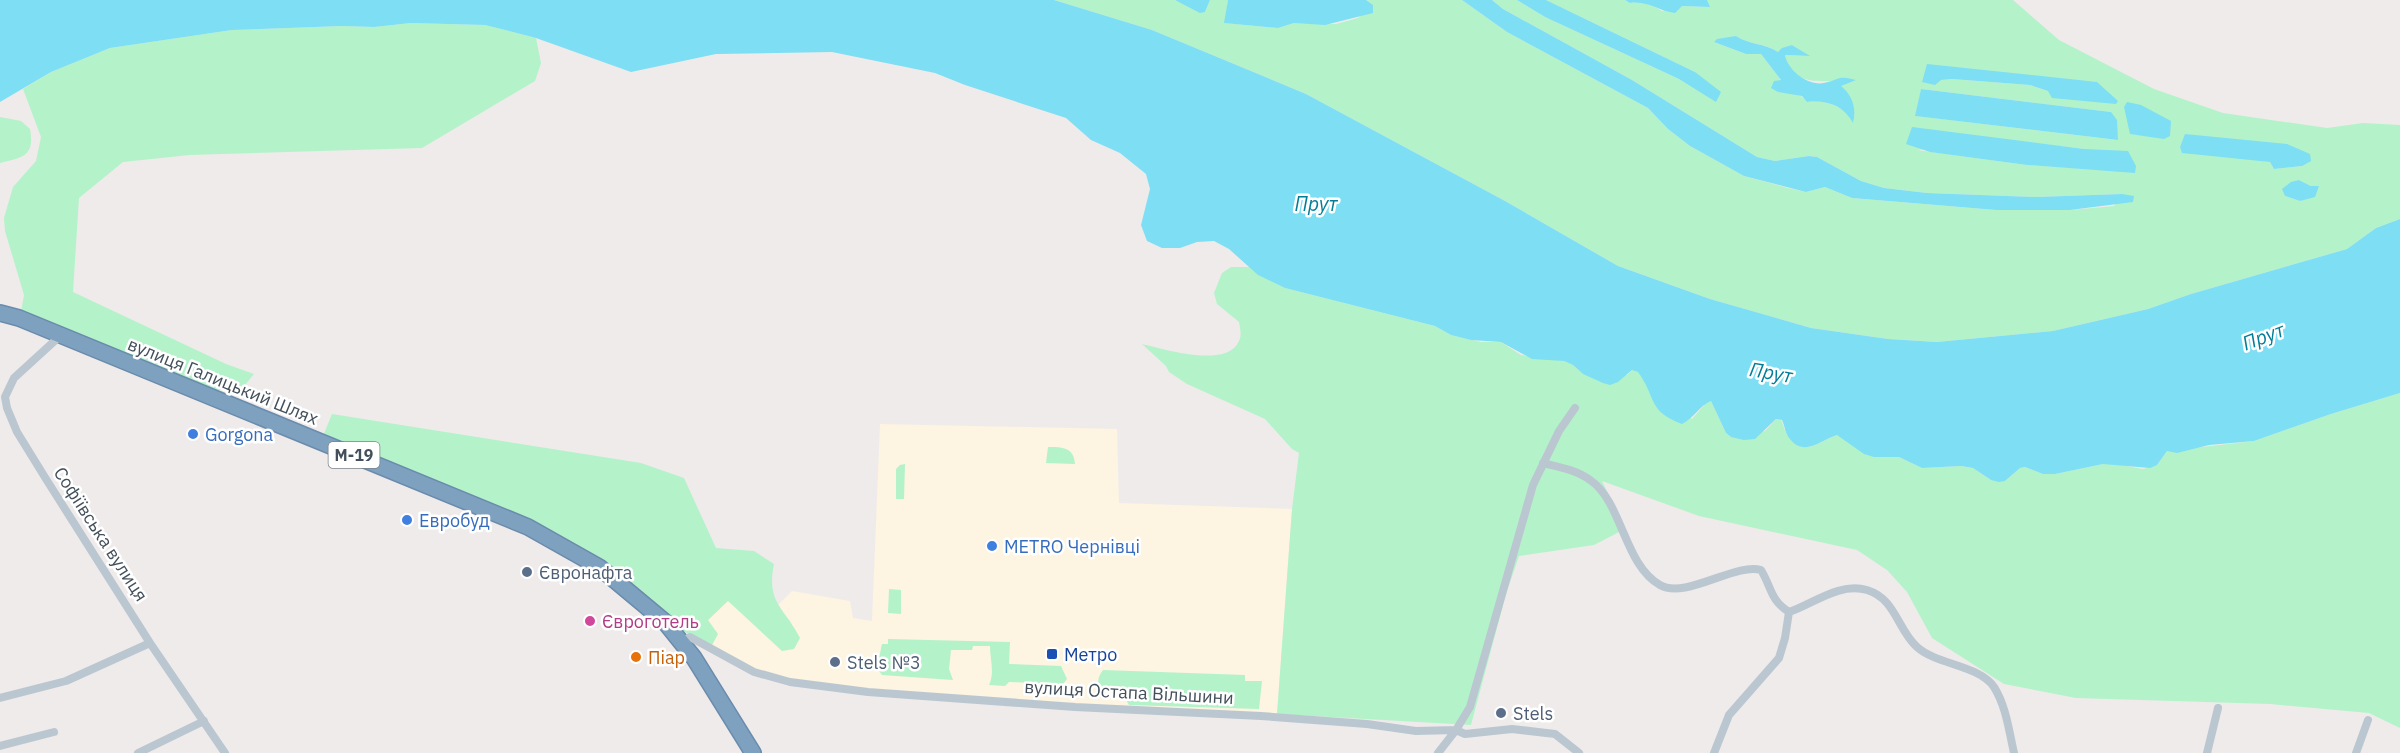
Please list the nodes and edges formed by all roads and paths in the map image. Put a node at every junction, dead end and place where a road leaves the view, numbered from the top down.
1 (0, 313) edge
2 (60, 336) junction
3 (1575, 408) dead end
4 (1543, 463) junction
5 (1789, 612) junction
6 (681, 642) junction
7 (150, 643) junction
8 (0, 698) edge
9 (2218, 708) dead end
10 (2368, 720) dead end
11 (204, 721) junction
12 (1456, 730) junction
13 (54, 732) dead end
14 (0, 746) edge
15 (138, 753) edge
16 (225, 753) edge
17 (753, 753) edge
18 (1438, 753) edge
19 (1579, 753) edge
20 (1713, 753) edge
21 (2014, 753) edge
22 (2207, 753) edge
23 (2356, 753) edge

1 - 2 highway, вулиця Галицький Шлях / М-19
2 - 6 highway, вулиця Галицький Шлях / М-19
2 - 7 street, Софіївська вулиця
3 - 4 street
4 - 5 street
4 - 12 street
5 - 20 street
5 - 21 street
6 - 12 street, вулиця Остапа Вільшини
6 - 17 highway, вулиця Галицький Шлях / М-19
7 - 8 street
7 - 11 street, Софіївська вулиця
9 - 22 street
10 - 23 street
11 - 15 street
11 - 16 street, Софіївська вулиця
12 - 18 street
12 - 19 street, вулиця Остапа Вільшини
13 - 14 street

